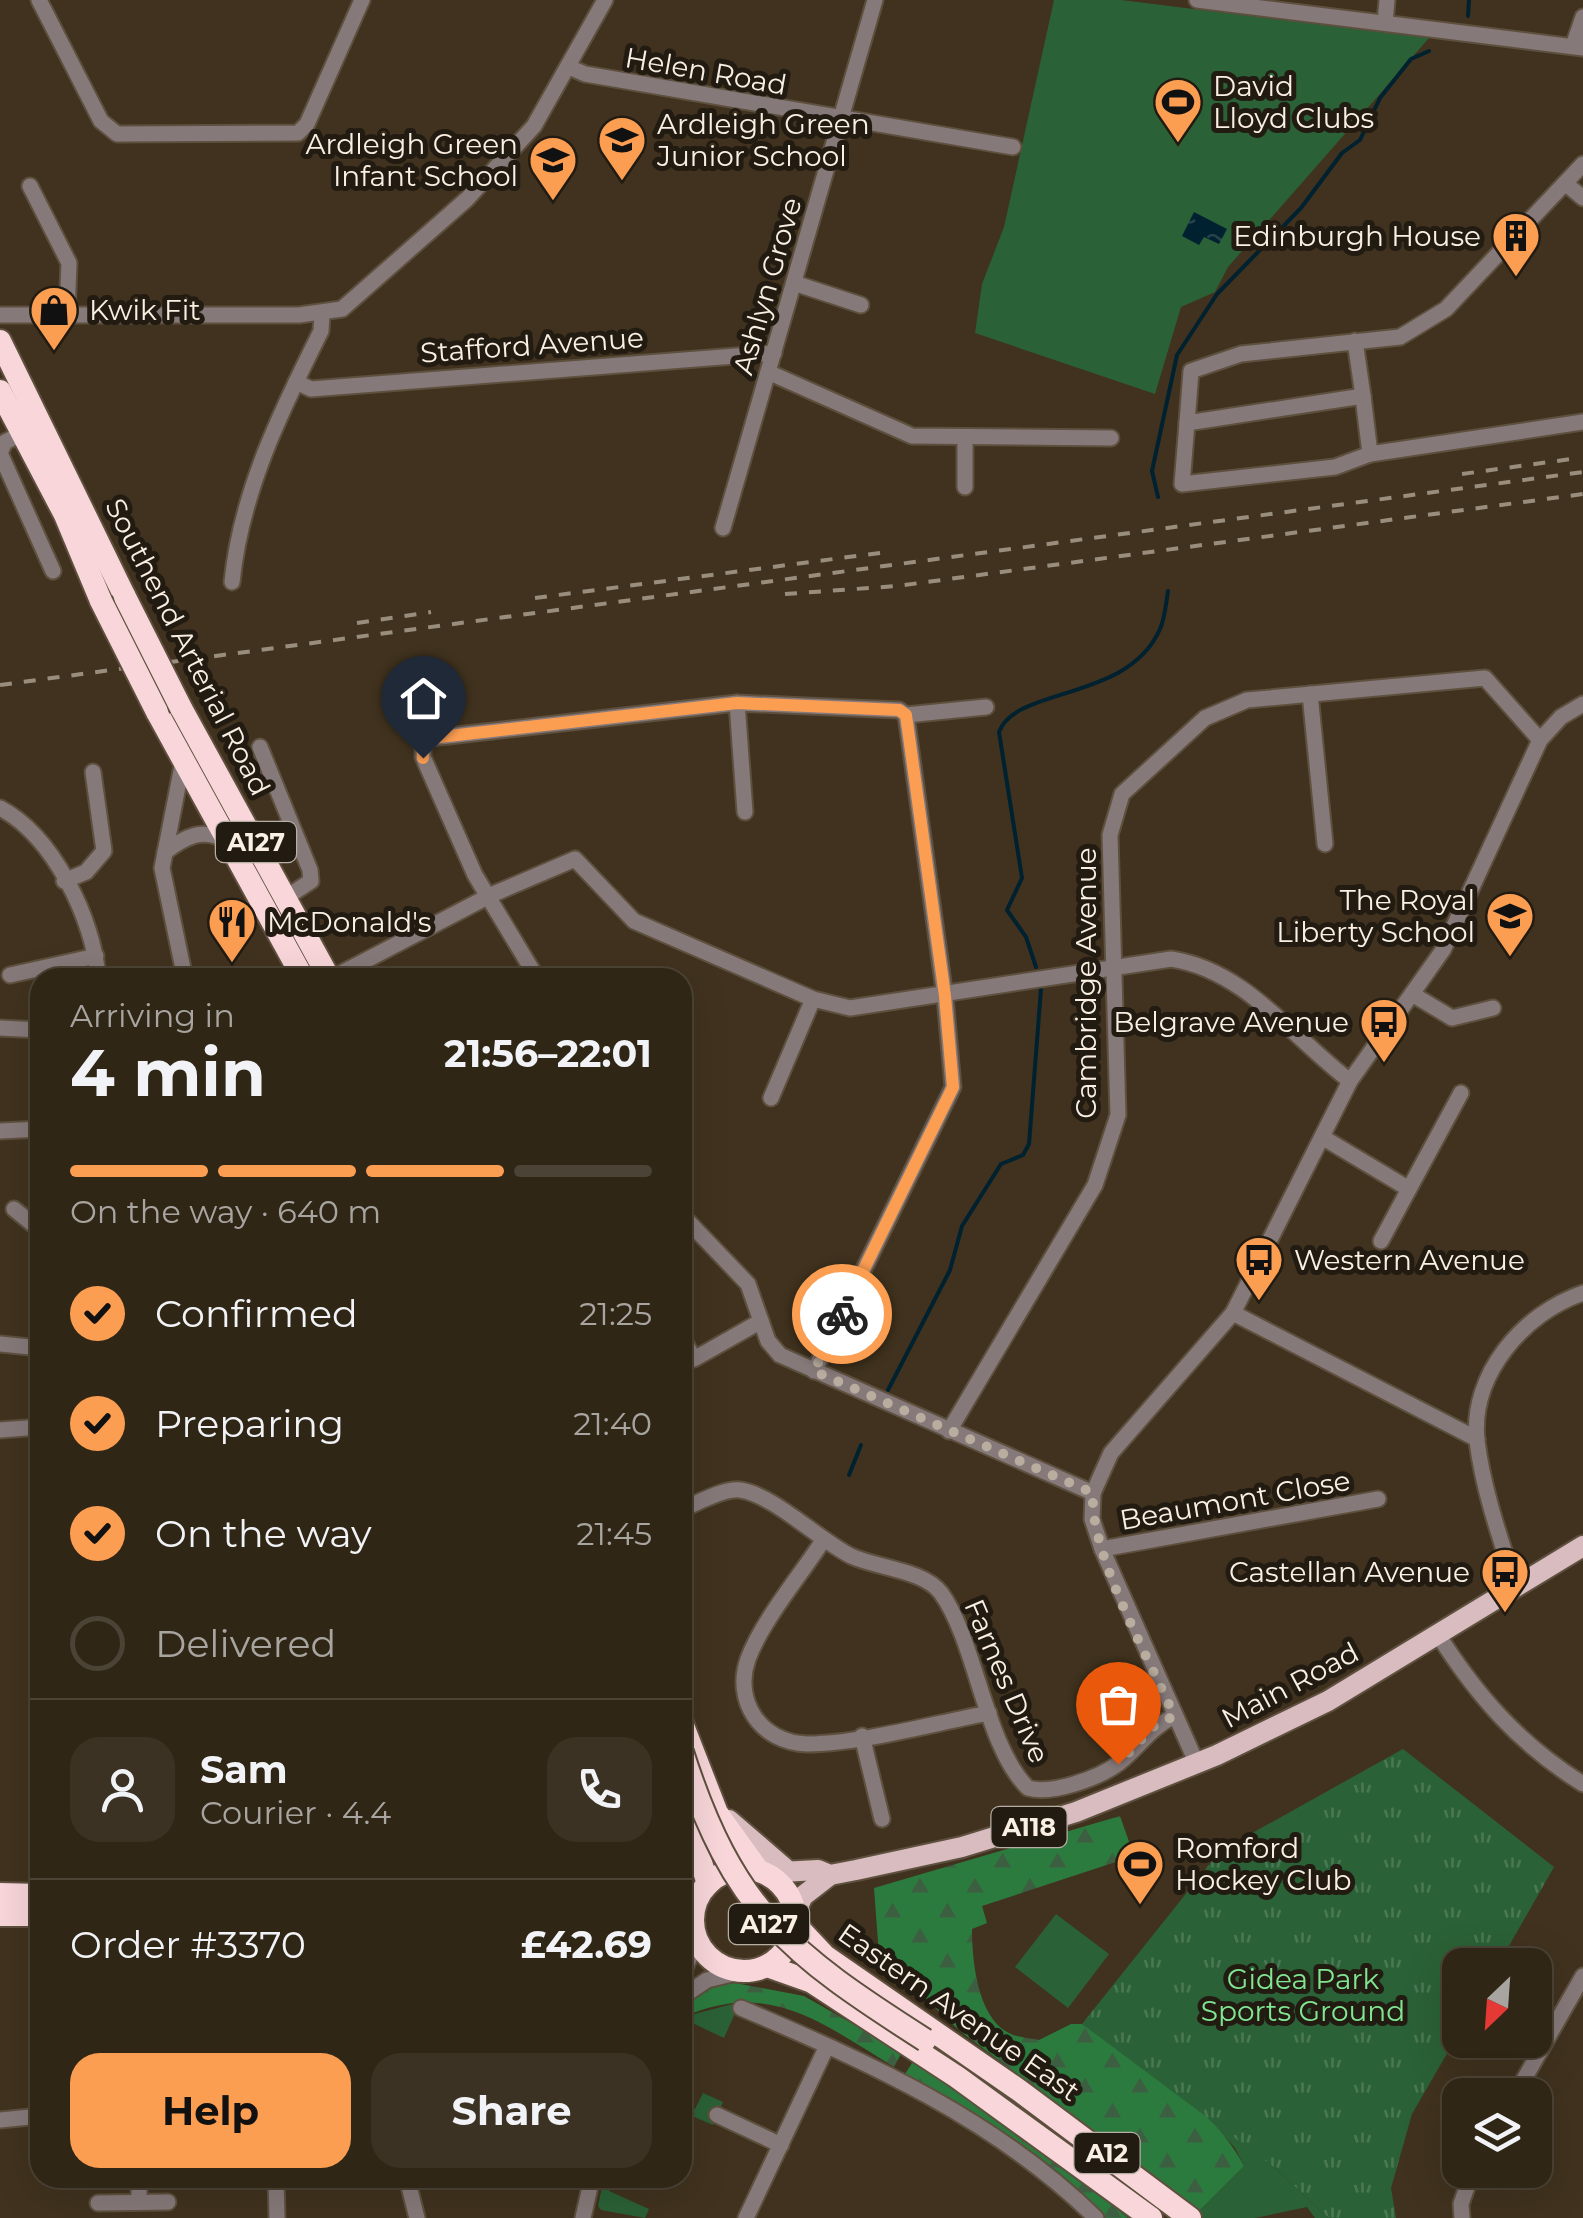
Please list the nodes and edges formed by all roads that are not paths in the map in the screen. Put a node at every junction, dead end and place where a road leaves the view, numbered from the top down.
1 (39, 0) edge
2 (606, 0) edge
3 (875, 0) edge
4 (1197, 0) edge
5 (1387, 0) edge
6 (360, 1) edge
7 (1583, 17) edge
8 (1385, 24) junction
9 (1578, 47) edge
10 (570, 67) junction
11 (840, 121) junction
12 (1013, 147) dead end
13 (1583, 164) edge
14 (1566, 183) junction
15 (30, 186) dead end
16 (1583, 198) edge
17 (794, 283) junction
18 (861, 306) dead end
19 (322, 314) junction
20 (0, 315) edge
21 (67, 316) junction
22 (1356, 341) junction
23 (0, 342) edge
24 (774, 352) junction
25 (0, 368) edge
26 (768, 372) junction
27 (296, 382) junction
28 (3, 396) edge
29 (1363, 396) junction
30 (1583, 422) edge
31 (1186, 423) junction
32 (24, 433) junction
33 (965, 438) junction
34 (1111, 438) dead end
35 (1370, 454) junction
36 (965, 487) dead end
37 (723, 528) dead end
38 (53, 571) dead end
39 (232, 582) dead end
40 (1310, 694) junction
41 (737, 703) junction
42 (1583, 704) edge
43 (986, 707) dead end
44 (906, 715) junction
45 (1540, 740) junction
46 (260, 748) dead end
47 (184, 761) junction
48 (93, 772) dead end
49 (113, 790) dead end
50 (95, 792) junction
51 (0, 808) edge
52 (744, 812) dead end
53 (230, 842) junction
54 (1325, 844) dead end
55 (165, 852) junction
56 (64, 881) junction
57 (491, 895) junction
58 (287, 897) junction
59 (96, 956) junction
60 (42, 968) edge
61 (97, 968) edge
62 (183, 968) edge
63 (299, 968) edge
64 (326, 968) edge
65 (365, 968) edge
66 (531, 968) edge
67 (1116, 968) junction
68 (30, 971) edge
69 (10, 975) dead end
70 (1412, 994) junction
71 (945, 996) junction
72 (813, 1000) junction
73 (1493, 1008) dead end
74 (0, 1028) edge
75 (30, 1030) edge
76 (1350, 1081) junction
77 (1461, 1093) dead end
78 (771, 1098) dead end
79 (30, 1130) edge
80 (0, 1131) edge
81 (1322, 1138) junction
82 (1410, 1188) junction
83 (14, 1209) dead end
84 (30, 1222) edge
85 (692, 1226) edge
86 (1382, 1240) dead end
87 (1583, 1293) edge
88 (1233, 1313) junction
89 (761, 1320) junction
90 (0, 1344) edge
91 (30, 1347) edge
92 (692, 1360) edge
93 (814, 1371) junction
94 (30, 1428) edge
95 (0, 1430) edge
96 (949, 1430) junction
97 (1477, 1438) junction
98 (1093, 1493) junction
99 (1378, 1499) dead end
100 (692, 1505) edge
101 (822, 1542) junction
102 (1583, 1546) edge
103 (1102, 1550) junction
104 (1515, 1584) junction
105 (1437, 1632) junction
106 (989, 1714) junction
107 (1174, 1716) junction
108 (862, 1736) junction
109 (692, 1750) edge
110 (1197, 1764) junction
111 (692, 1781) edge
112 (1583, 1784) edge
113 (882, 1819) dead end
114 (769, 1871) junction
115 (830, 1874) junction
116 (697, 1889) edge
117 (0, 1894) edge
118 (30, 1895) edge
119 (0, 1915) edge
120 (30, 1915) edge
121 (794, 1919) junction
122 (692, 1936) edge
123 (767, 1966) junction
124 (740, 1972) junction
125 (1583, 1976) edge
126 (692, 1990) edge
127 (742, 2008) dead end
128 (924, 2040) junction
129 (827, 2046) junction
130 (1525, 2078) edge
131 (1020, 2091) junction
132 (717, 2115) dead end
133 (30, 2117) edge
134 (0, 2120) edge
135 (1028, 2125) junction
136 (781, 2145) junction
137 (139, 2188) edge
138 (276, 2188) edge
139 (409, 2188) edge
140 (590, 2188) edge
141 (1467, 2188) edge
142 (139, 2201) junction
143 (98, 2202) dead end
144 (168, 2202) dead end
145 (584, 2216) edge
146 (277, 2218) edge
147 (416, 2218) edge
148 (602, 2218) edge
149 (746, 2218) edge
150 (1096, 2218) edge
151 (1151, 2218) edge
152 (1190, 2218) edge
153 (1462, 2218) edge

1 - 6 street
2 - 10 street
3 - 11 street, Ashlyn Grove
4 - 8 street
5 - 8 street
7 - 9 street
8 - 9 street
10 - 11 street, Helen Road
10 - 19 street
11 - 12 street, Helen Road
11 - 17 street, Ashlyn Grove
13 - 14 street
14 - 16 street
14 - 22 street
15 - 21 street
17 - 18 street
17 - 24 street, Ashlyn Grove
19 - 21 street
19 - 27 street
20 - 21 street
22 - 29 street
22 - 31 street
23 - 58 highway, Southend Arterial Road / A127, bridge
24 - 26 street, Ashlyn Grove
24 - 27 street, Stafford Avenue
25 - 28 highway, A127
26 - 33 street
26 - 37 street, Ashlyn Grove
27 - 39 street
28 - 32 highway, Southend Arterial Road / A127
29 - 31 street
29 - 35 street
30 - 35 street
31 - 35 street
32 - 38 street
32 - 47 highway, Southend Arterial Road / A127, bridge
33 - 34 street
33 - 36 street
40 - 45 street, Cambridge Avenue
40 - 54 street
40 - 67 street, Cambridge Avenue
41 - 44 street
41 - 52 street
41 - 57 street
42 - 45 street
43 - 44 street
44 - 71 street
45 - 70 street
46 - 58 street
47 - 53 highway, Southend Arterial Road / A127
47 - 55 street
48 - 50 street
49 - 50 street
50 - 56 street
51 - 56 street
53 - 55 street
53 - 63 highway, Southend Arterial Road / A127
55 - 62 street
56 - 59 street
57 - 65 street
57 - 66 street
57 - 72 street
58 - 64 highway, Southend Arterial Road / A127
59 - 60 street
59 - 61 street
67 - 71 street
67 - 76 street
67 - 96 street, Cambridge Avenue
68 - 69 street
70 - 73 street
70 - 76 street
71 - 72 street
71 - 93 street
72 - 78 street
74 - 75 street
76 - 81 street
77 - 82 street
79 - 80 street
81 - 82 street
81 - 88 street
82 - 86 street
83 - 84 street
85 - 89 street
87 - 97 street
88 - 97 street
88 - 98 street
89 - 92 street
89 - 93 street
90 - 91 street
93 - 96 street
94 - 95 street
96 - 98 street
97 - 104 street
98 - 103 street
99 - 103 street, Beaumont Close
100 - 101 street, Farnes Drive
101 - 106 street, Farnes Drive
101 - 108 street
102 - 104 main road, Main Road / A118
103 - 107 street
104 - 105 main road, Main Road / A118
105 - 110 main road, Main Road / A118
105 - 112 street
106 - 107 street, Farnes Drive
106 - 108 street
107 - 110 street
108 - 113 street
109 - 114 highway, A127
110 - 115 main road, Main Road / A118
111 - 128 highway, A127, bridge
114 - 115 main road, Main Road / A118
114 - 116 highway
114 - 121 highway
115 - 121 main road
116 - 122 highway
117 - 118 highway
119 - 120 highway
121 - 123 highway
121 - 131 highway, Eastern Avenue East / A12
122 - 124 highway
123 - 124 highway
123 - 135 highway, Eastern Avenue East / A12
124 - 126 street
125 - 130 street
127 - 129 street
128 - 131 highway, A127
128 - 135 highway, A127
129 - 136 street
129 - 150 street
131 - 152 highway, Eastern Avenue East / A12
132 - 136 street
133 - 134 street
135 - 151 highway, Eastern Avenue East / A12
136 - 149 street
137 - 142 street
138 - 146 street
139 - 147 street
140 - 145 street
141 - 153 street
142 - 143 street
142 - 144 street
145 - 148 street

